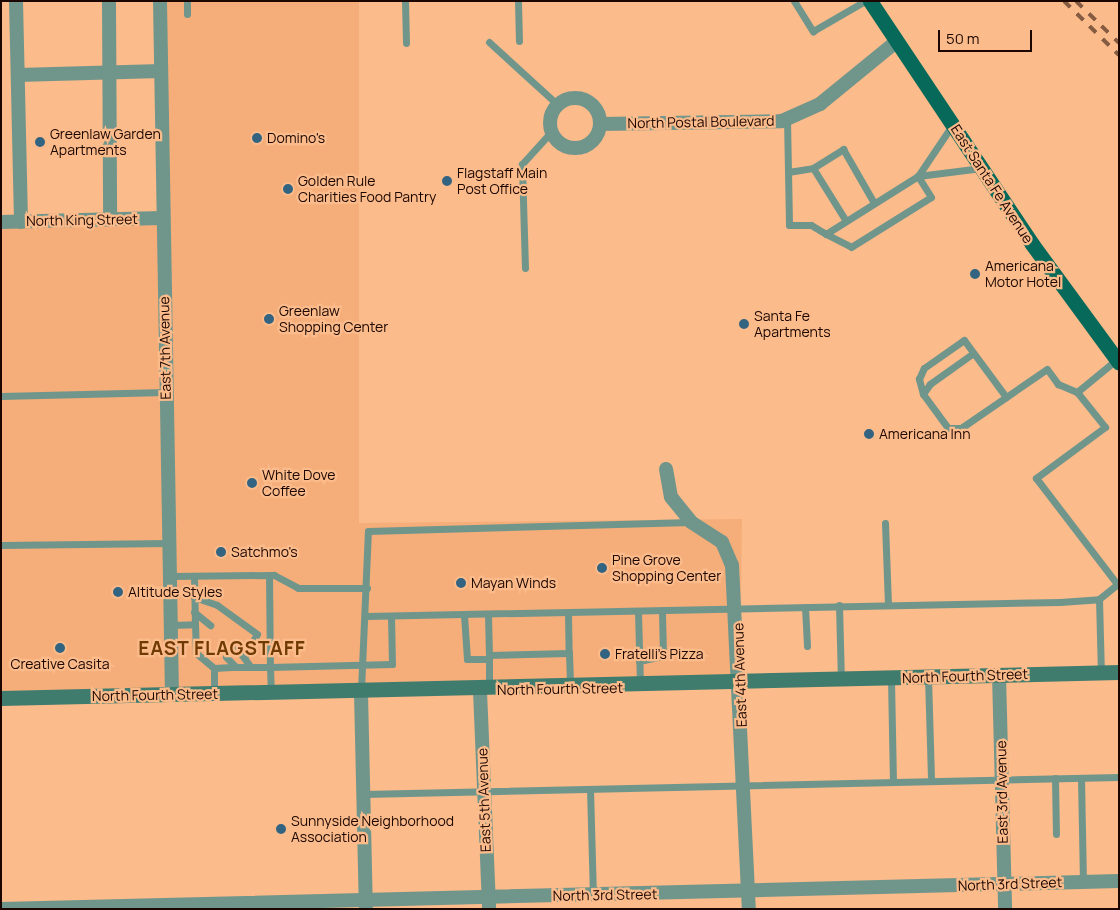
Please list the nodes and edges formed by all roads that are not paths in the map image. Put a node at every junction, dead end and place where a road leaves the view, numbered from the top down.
1 (16, 1) edge
2 (109, 1) edge
3 (160, 1) edge
4 (187, 1) edge
5 (405, 1) edge
6 (518, 1) edge
7 (794, 1) edge
8 (865, 1) edge
9 (870, 1) edge
10 (187, 14) dead end
11 (518, 41) dead end
12 (897, 41) junction
13 (489, 42) dead end
14 (406, 43) dead end
15 (160, 71) junction
16 (111, 72) junction
17 (18, 75) junction
18 (557, 104) junction
19 (787, 118) junction
20 (600, 124) junction
21 (953, 124) junction
22 (551, 132) junction
23 (813, 168) junction
24 (982, 168) junction
25 (788, 172) junction
26 (918, 176) junction
27 (874, 203) junction
28 (162, 218) junction
29 (110, 220) junction
30 (846, 221) junction
31 (1, 222) edge
32 (21, 222) junction
33 (826, 234) junction
34 (525, 268) dead end
35 (972, 354) junction
36 (1117, 361) edge
37 (166, 392) junction
38 (1077, 392) junction
39 (923, 394) junction
40 (1, 396) edge
41 (1006, 397) junction
42 (666, 469) dead end
43 (691, 522) junction
44 (885, 523) dead end
45 (169, 543) junction
46 (1, 545) edge
47 (269, 575) junction
48 (170, 576) junction
49 (194, 576) junction
50 (1118, 584) edge
51 (367, 588) junction
52 (194, 597) junction
53 (1099, 599) junction
54 (888, 603) junction
55 (839, 605) junction
56 (805, 607) junction
57 (737, 610) junction
58 (194, 612) junction
59 (638, 612) junction
60 (662, 612) junction
61 (568, 614) junction
62 (464, 615) junction
63 (488, 615) junction
64 (367, 616) junction
65 (391, 616) junction
66 (171, 625) junction
67 (210, 625) dead end
68 (197, 631) junction
69 (234, 646) dead end
70 (807, 646) dead end
71 (569, 654) junction
72 (226, 657) dead end
73 (244, 657) junction
74 (489, 657) junction
75 (639, 660) junction
76 (363, 666) junction
77 (236, 667) junction
78 (270, 667) junction
79 (214, 668) junction
80 (251, 668) junction
81 (1119, 672) edge
82 (1102, 673) junction
83 (999, 675) junction
84 (928, 677) junction
85 (892, 679) junction
86 (841, 680) junction
87 (740, 684) junction
88 (640, 687) junction
89 (570, 688) junction
90 (484, 690) junction
91 (361, 693) junction
92 (214, 694) junction
93 (271, 694) junction
94 (172, 695) junction
95 (1, 698) edge
96 (1119, 777) edge
97 (1055, 778) junction
98 (1081, 778) junction
99 (1002, 779) junction
100 (931, 781) junction
101 (893, 782) junction
102 (744, 786) junction
103 (590, 789) junction
104 (484, 792) junction
105 (364, 794) junction
106 (1056, 834) dead end
107 (1119, 881) edge
108 (1083, 882) junction
109 (1004, 885) junction
110 (748, 891) junction
111 (593, 895) junction
112 (488, 903) edge
113 (366, 904) edge
114 (183, 906) edge
115 (1, 909) edge
116 (748, 909) edge
117 (1005, 909) edge

1 - 17 street
2 - 16 street
3 - 15 street, East 7th Avenue
4 - 10 lane
5 - 14 lane
6 - 11 lane
7 - 8 lane
9 - 12 main road, East Santa Fe Avenue
12 - 19 street, North Postal Boulevard
12 - 21 main road, East Santa Fe Avenue
13 - 18 lane
15 - 16 street
15 - 28 street, East 7th Avenue
16 - 17 street
16 - 29 street
17 - 32 street
18 - 20 street
18 - 22 street
19 - 20 street, North Postal Boulevard
19 - 25 lane
20 - 22 street
21 - 24 main road, East Santa Fe Avenue
21 - 26 lane
22 - 34 lane
23 - 25 lane
23 - 27 lane
23 - 30 lane
24 - 26 lane
24 - 36 main road, East Santa Fe Avenue
25 - 33 lane
26 - 27 lane
26 - 33 lane
27 - 30 lane
28 - 29 street, North King Street
28 - 37 street, East 7th Avenue
29 - 32 street, North King Street
30 - 33 lane
31 - 32 street, North King Street
35 - 39 lane
35 - 39 lane
35 - 41 lane
36 - 38 lane
37 - 40 lane
37 - 45 street, East 7th Avenue
38 - 41 lane
38 - 50 lane
39 - 41 lane
42 - 43 street, East 4th Avenue
43 - 51 lane
43 - 57 street, East 4th Avenue
44 - 54 lane
45 - 46 lane
45 - 48 street, East 7th Avenue
47 - 49 lane
47 - 51 lane
47 - 78 lane
48 - 49 lane
48 - 66 street, East 7th Avenue
49 - 52 lane
50 - 53 lane
51 - 64 lane
52 - 58 lane
52 - 73 lane
53 - 54 lane
53 - 82 lane
54 - 55 lane
55 - 56 lane
55 - 86 lane
56 - 57 lane
56 - 70 lane
57 - 60 lane
57 - 87 street, East 4th Avenue
58 - 67 lane
58 - 68 lane
59 - 60 lane
59 - 61 lane
59 - 75 lane
60 - 75 lane
61 - 63 lane
61 - 71 lane
62 - 63 lane
62 - 65 lane
62 - 74 lane
63 - 74 lane
64 - 65 lane
64 - 76 lane
65 - 76 lane
66 - 68 lane
66 - 94 street, East 7th Avenue
68 - 79 lane
69 - 73 lane
71 - 74 lane
71 - 89 lane
72 - 77 lane
73 - 80 lane
74 - 90 lane
75 - 88 lane
76 - 78 lane
76 - 91 lane
77 - 79 lane
77 - 80 lane
78 - 80 lane
78 - 93 lane
79 - 92 lane
81 - 82 main road, North Fourth Street
82 - 83 main road, North Fourth Street
83 - 84 main road, North Fourth Street
83 - 99 street, East 3rd Avenue
84 - 85 main road, North Fourth Street
84 - 100 lane
85 - 86 main road, North Fourth Street
85 - 101 lane
86 - 87 main road, North Fourth Street
87 - 88 main road, North Fourth Street
87 - 102 street, East 4th Avenue
88 - 89 main road, North Fourth Street
89 - 90 main road, North Fourth Street
90 - 91 main road, North Fourth Street
90 - 104 street, East 5th Avenue
91 - 93 main road, North Fourth Street
91 - 105 street
92 - 93 main road, North Fourth Street
92 - 94 main road, North Fourth Street
94 - 95 main road, North Fourth Street
96 - 98 lane
97 - 98 lane
97 - 99 lane
97 - 106 lane
98 - 108 lane
99 - 100 lane
99 - 109 street, East 3rd Avenue
100 - 101 lane
101 - 102 lane
102 - 103 lane
102 - 110 street, East 4th Avenue
103 - 104 lane
103 - 111 lane
104 - 105 lane
104 - 112 street, East 5th Avenue
105 - 113 street
107 - 108 street, North 3rd Street
108 - 109 street, North 3rd Street
109 - 110 street, North 3rd Street
109 - 117 street, East 3rd Avenue
110 - 111 street, North 3rd Street
110 - 116 street, East 4th Avenue
111 - 112 street, North 3rd Street
112 - 113 street, North 3rd Street
113 - 114 street, North 3rd Street
114 - 115 street, North 3rd Street

